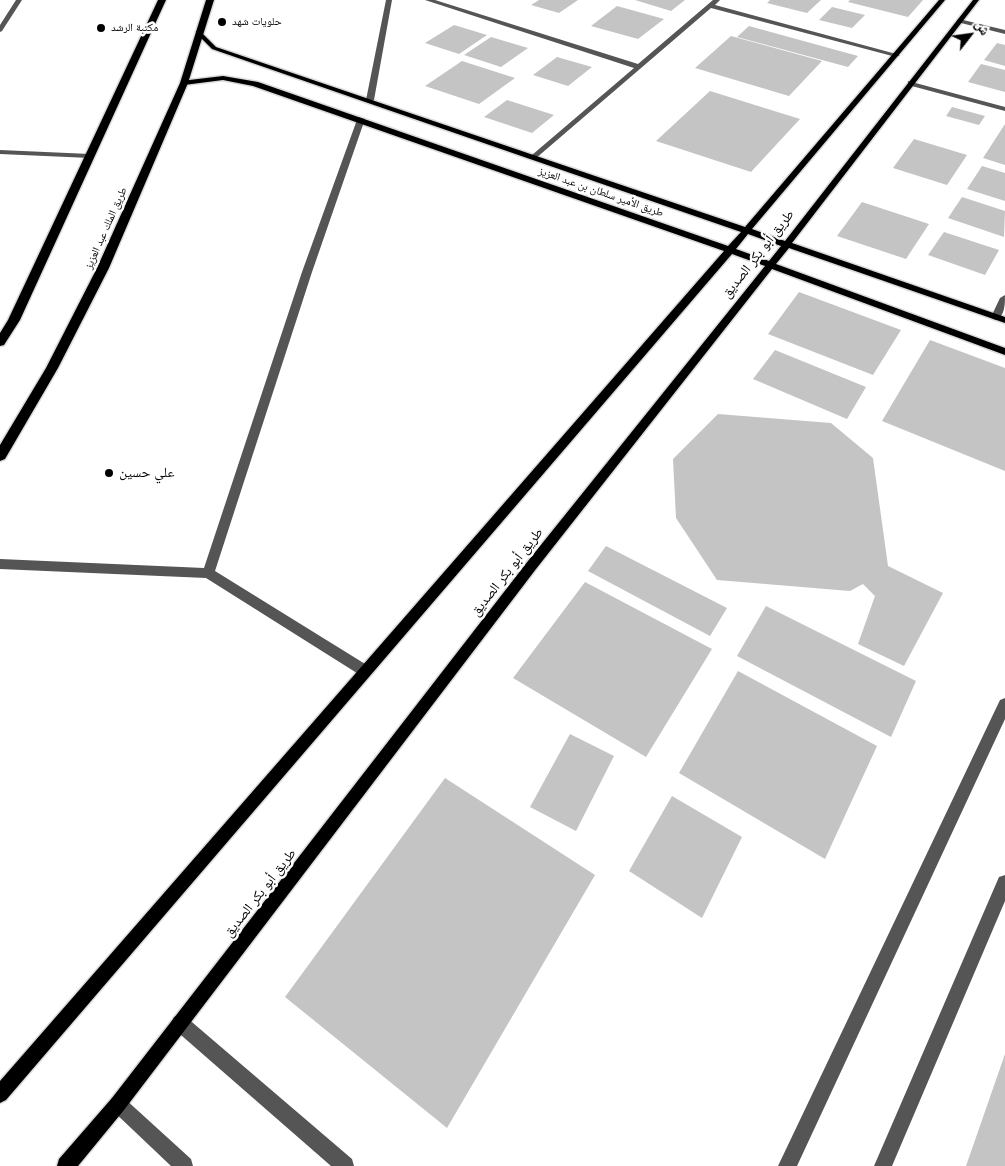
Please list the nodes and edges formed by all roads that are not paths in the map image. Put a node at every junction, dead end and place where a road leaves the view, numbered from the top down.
1 (19, 0) edge
2 (162, 0) edge
3 (210, 0) edge
4 (390, 0) edge
5 (428, 0) edge
6 (717, 0) edge
7 (942, 0) edge
8 (976, 0) edge
9 (710, 6) junction
10 (959, 21) junction
11 (0, 30) edge
12 (198, 32) junction
13 (1005, 32) edge
14 (896, 55) junction
15 (639, 67) junction
16 (910, 83) junction
17 (184, 84) junction
18 (370, 100) junction
19 (1005, 109) edge
20 (361, 119) junction
21 (0, 152) edge
22 (90, 156) junction
23 (535, 157) junction
24 (746, 231) junction
25 (786, 245) junction
26 (730, 250) junction
27 (770, 266) junction
28 (1005, 298) edge
29 (1000, 318) edge
30 (0, 342) edge
31 (1005, 352) edge
32 (0, 456) edge
33 (0, 564) edge
34 (208, 573) junction
35 (365, 671) junction
36 (1005, 704) edge
37 (1005, 883) edge
38 (180, 1023) junction
39 (0, 1094) edge
40 (118, 1104) junction
41 (66, 1166) edge
42 (184, 1166) edge
43 (345, 1166) edge
44 (787, 1166) edge
45 (883, 1166) edge

1 - 11 street
2 - 22 highway
3 - 12 highway, طريق الملك عبد العزيز
4 - 18 street
5 - 15 street
6 - 9 street
7 - 14 main road, طريق أبو بكر الصديق
8 - 10 main road, طريق أبو بكر الصديق
9 - 14 street
9 - 15 street
10 - 13 street
10 - 16 main road, طريق أبو بكر الصديق
12 - 17 highway, طريق الملك عبد العزيز
12 - 18 main road, طريق الأمير سلطان بن عبد العزيز
14 - 24 main road, طريق أبو بكر الصديق
15 - 23 street
16 - 19 street
16 - 25 main road, طريق أبو بكر الصديق
17 - 20 main road, طريق الأمير سلطان بن عبد العزيز
17 - 32 highway, طريق الملك عبد العزيز
18 - 23 main road, طريق الأمير سلطان بن عبد العزيز
20 - 26 main road, طريق الأمير سلطان بن عبد العزيز
20 - 34 street
21 - 22 street
22 - 30 highway
23 - 24 main road, طريق الأمير سلطان بن عبد العزيز
24 - 25 main road, طريق الأمير سلطان بن عبد العزيز
24 - 26 main road, طريق أبو بكر الصديق
25 - 27 main road, طريق أبو بكر الصديق
25 - 29 main road, طريق الأمير سلطان بن عبد العزيز
26 - 27 main road, طريق الأمير سلطان بن عبد العزيز
26 - 35 main road, طريق أبو بكر الصديق
27 - 31 main road, طريق الأمير سلطان بن عبد العزيز
27 - 38 main road, طريق أبو بكر الصديق
28 - 29 street
33 - 34 street
34 - 35 street
35 - 39 main road, طريق أبو بكر الصديق
36 - 44 street
37 - 45 street
38 - 40 main road, طريق أبو بكر الصديق
38 - 43 street
40 - 41 main road, طريق أبو بكر الصديق
40 - 42 street

